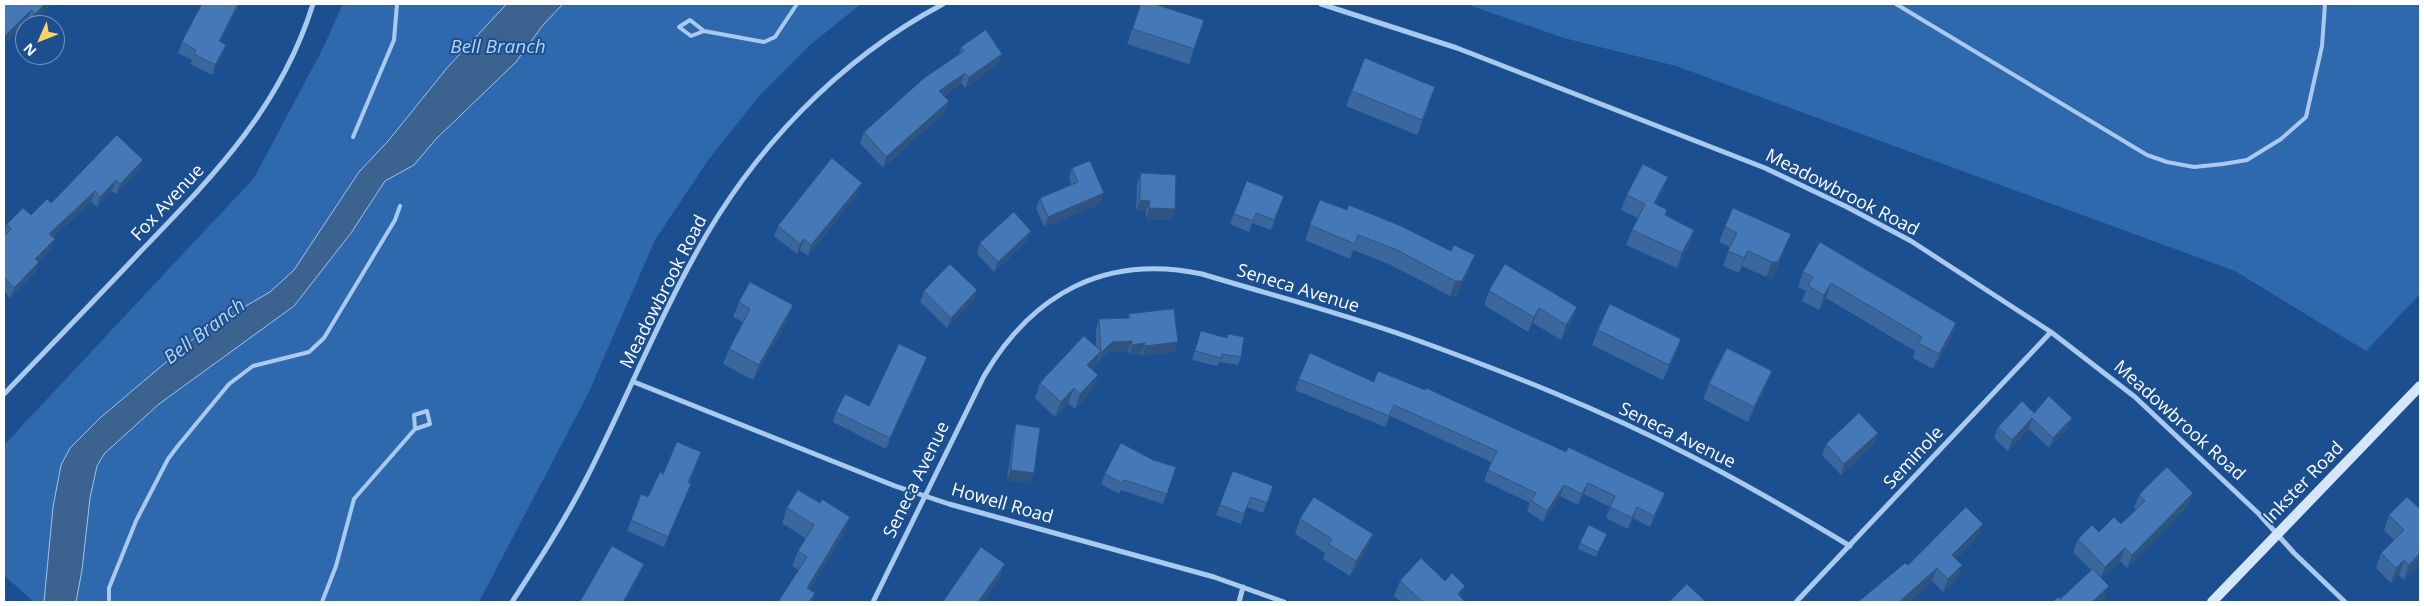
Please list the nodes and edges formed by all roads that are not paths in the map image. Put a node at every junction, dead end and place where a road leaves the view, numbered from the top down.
1 (313, 4) edge
2 (397, 4) edge
3 (797, 4) edge
4 (943, 4) edge
5 (1321, 4) edge
6 (1896, 4) edge
7 (2325, 4) edge
8 (704, 31) junction
9 (353, 137) dead end
10 (400, 206) dead end
11 (2051, 332) junction
12 (634, 382) junction
13 (2420, 386) edge
14 (4, 394) edge
15 (415, 429) junction
16 (925, 496) junction
17 (2278, 533) junction
18 (1850, 546) junction
19 (1243, 587) junction
20 (109, 602) edge
21 (322, 602) edge
22 (512, 602) edge
23 (873, 602) edge
24 (1239, 602) edge
25 (1284, 602) edge
26 (1796, 602) edge
27 (2212, 602) edge
28 (2345, 602) edge

1 - 14 street, Fox Avenue
2 - 9 lane
3 - 8 lane
4 - 12 street, Meadowbrook Road
5 - 11 street, Meadowbrook Road
6 - 7 lane
8 - 8 lane
10 - 20 lane
11 - 17 street, Meadowbrook Road
11 - 18 street, Seminole
12 - 16 street, Howell Road
12 - 22 street, Meadowbrook Road
13 - 17 main road, Inkster Road
15 - 15 lane
15 - 21 lane
16 - 18 street, Seneca Avenue
16 - 19 street, Howell Road
16 - 23 street, Seneca Avenue
17 - 27 main road, Inkster Road
17 - 28 street, Meadowbrook Road
18 - 26 street, Seminole
19 - 24 street
19 - 25 street, Howell Road

